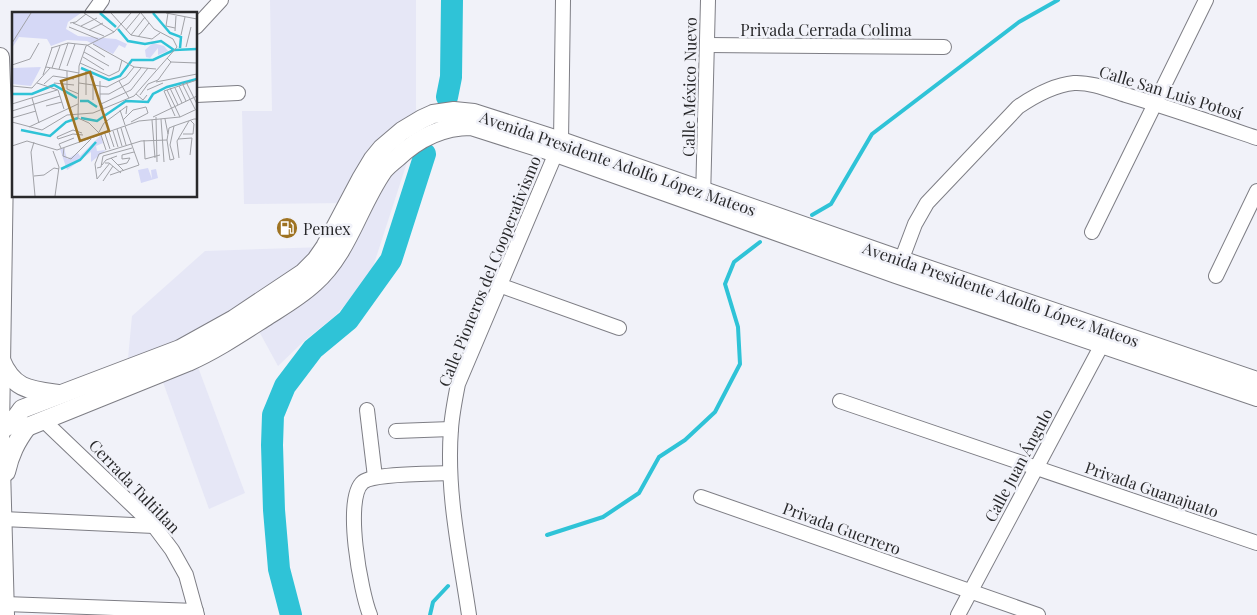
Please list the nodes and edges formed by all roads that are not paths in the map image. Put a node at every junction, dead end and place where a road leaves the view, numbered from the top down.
1 (102, 0) edge
2 (221, 0) edge
3 (562, 0) edge
4 (708, 0) edge
5 (1206, 0) edge
6 (93, 12) edge
7 (198, 25) edge
8 (708, 45) junction
9 (944, 47) dead end
10 (0, 58) edge
11 (238, 93) dead end
12 (198, 95) edge
13 (8, 103) edge
14 (1155, 104) junction
15 (1257, 138) edge
16 (558, 147) junction
17 (1257, 191) edge
18 (703, 199) junction
19 (1092, 232) dead end
20 (899, 267) junction
21 (1216, 276) dead end
22 (499, 284) junction
23 (618, 328) dead end
24 (1106, 338) junction
25 (1, 360) edge
26 (1257, 381) edge
27 (58, 395) junction
28 (1257, 397) edge
29 (840, 401) dead end
30 (367, 410) dead end
31 (12, 423) edge
32 (451, 429) junction
33 (396, 431) dead end
34 (1035, 468) junction
35 (450, 473) junction
36 (375, 477) junction
37 (2, 492) junction
38 (701, 497) dead end
39 (2, 519) junction
40 (154, 526) junction
41 (1257, 543) edge
42 (970, 592) junction
43 (5, 610) edge
44 (196, 613) edge
45 (370, 615) edge
46 (469, 615) edge
47 (958, 615) edge
48 (1038, 615) edge

1 - 6 street
2 - 7 street
3 - 16 street, Calle Pioneros del Cooperativismo
4 - 8 street, Calle México Nuevo
5 - 14 street
8 - 9 street, Privada Cerrada Colima
8 - 18 street, Calle México Nuevo
10 - 13 main road
11 - 12 street
13 - 25 main road
14 - 15 street, Calle San Luis Potosí
14 - 19 street
14 - 20 street, Calle San Luis Potosí
16 - 18 main road, Avenida Presidente Adolfo López Mateos
16 - 22 street, Calle Pioneros del Cooperativismo
16 - 27 main road, Avenida Presidente Adolfo López Mateos
16 - 31 main road, Avenida Presidente Adolfo López Mateos
17 - 21 street
18 - 20 main road, Avenida Presidente Adolfo López Mateos
20 - 24 main road, Avenida Presidente Adolfo López Mateos
22 - 23 street
22 - 32 street, Calle Pioneros del Cooperativismo
24 - 26 main road, Avenida Presidente Adolfo López Mateos
24 - 28 main road, Avenida Presidente Adolfo López Mateos
24 - 34 street, Calle Juan Ángulo
25 - 27 main road
25 - 31 main road
27 - 31 main road, Avenida Presidente Adolfo López Mateos
29 - 34 street, Privada Guanajuato
30 - 36 street
31 - 37 main road
31 - 37 main road
31 - 40 street, Cerrada Tultitlan
32 - 33 street
32 - 35 street, Calle Pioneros del Cooperativismo
34 - 41 street, Privada Guanajuato
34 - 42 street, Calle Juan Ángulo
35 - 36 street
35 - 46 street, Calle Pioneros del Cooperativismo
36 - 45 street
37 - 39 main road
38 - 42 street, Privada Guerrero
39 - 40 street
39 - 43 main road
40 - 44 street, Cerrada Tultitlan
42 - 47 street, Calle Juan Ángulo
42 - 48 street, Privada Guerrero
43 - 44 street

